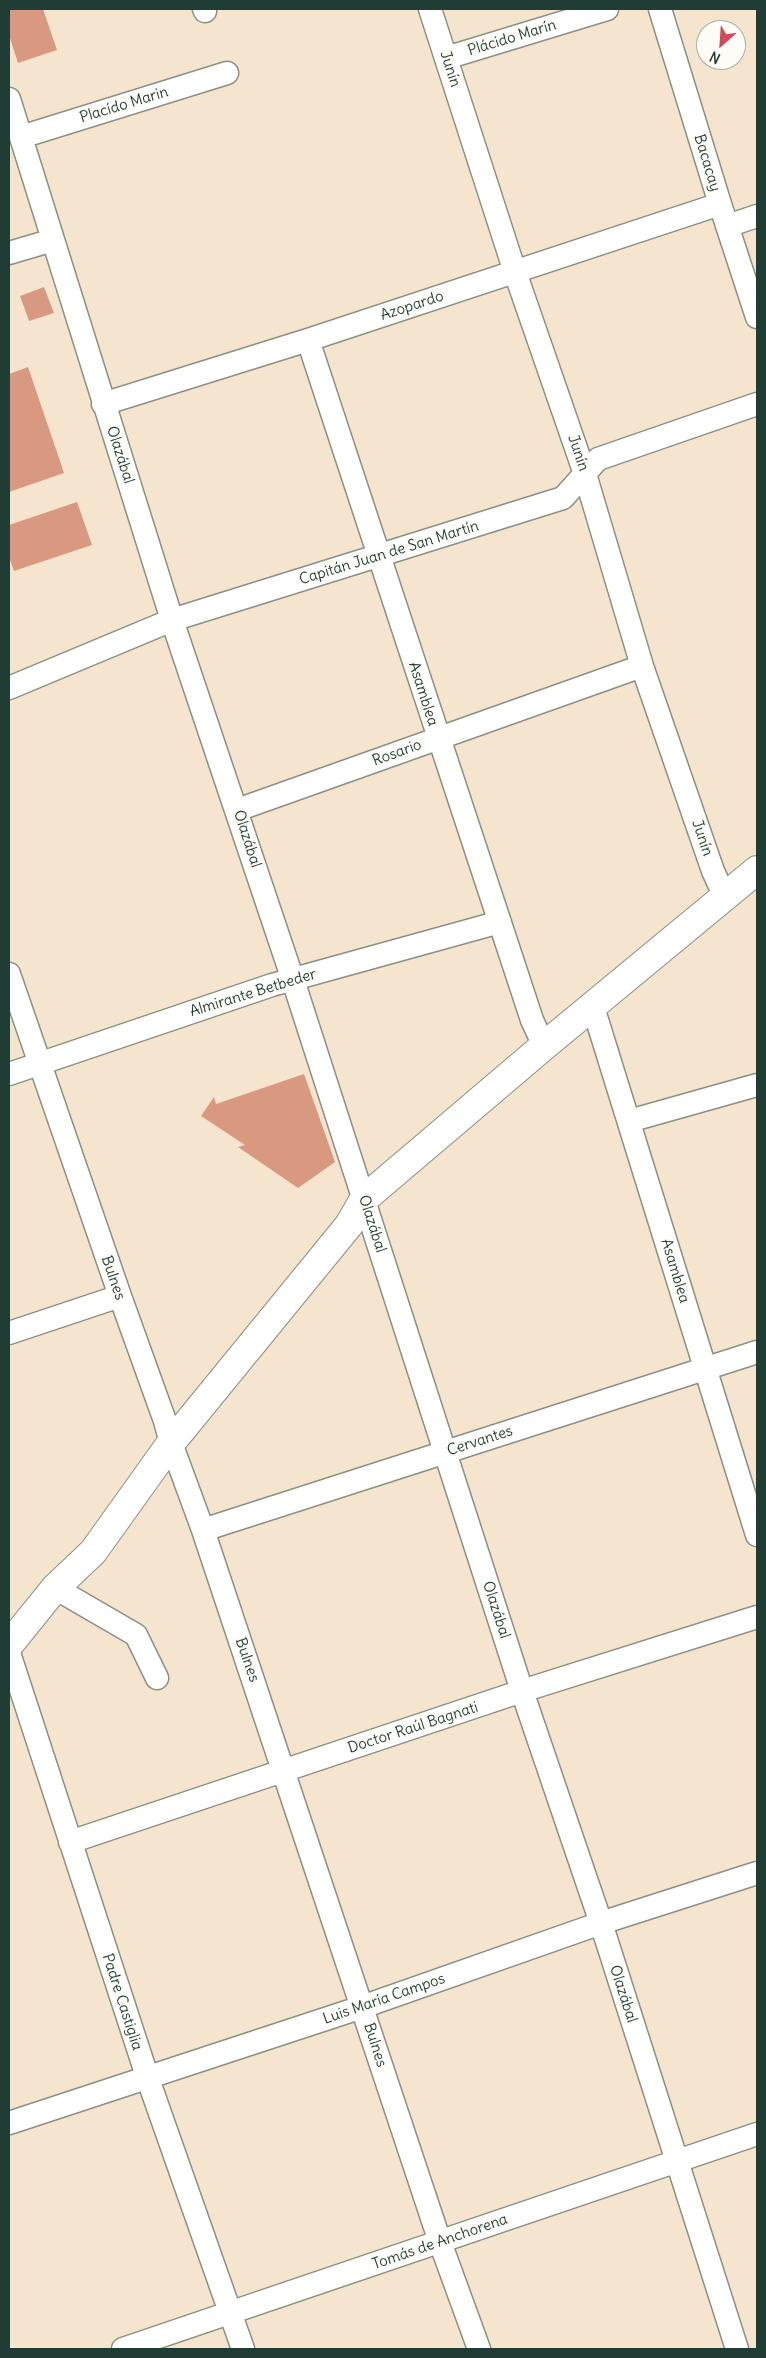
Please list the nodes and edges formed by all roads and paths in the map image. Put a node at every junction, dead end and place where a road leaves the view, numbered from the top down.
1 (430, 9) edge
2 (607, 9) edge
3 (660, 9) edge
4 (446, 58) junction
5 (227, 73) dead end
6 (9, 99) edge
7 (22, 137) junction
8 (720, 204) junction
9 (757, 216) edge
10 (727, 226) junction
11 (53, 240) junction
12 (9, 253) edge
13 (515, 272) junction
14 (757, 317) edge
15 (308, 340) junction
16 (103, 404) junction
17 (757, 404) edge
18 (585, 474) junction
19 (378, 556) junction
20 (172, 620) junction
21 (642, 666) junction
22 (9, 688) edge
23 (438, 738) junction
24 (237, 810) junction
25 (757, 870) edge
26 (725, 897) junction
27 (500, 922) junction
28 (9, 974) edge
29 (293, 980) junction
30 (593, 1007) junction
31 (544, 1046) junction
32 (39, 1063) junction
33 (9, 1074) edge
34 (757, 1085) edge
35 (629, 1121) junction
36 (364, 1199) junction
37 (120, 1296) junction
38 (9, 1332) edge
39 (757, 1352) edge
40 (706, 1369) junction
41 (168, 1432) junction
42 (446, 1452) junction
43 (203, 1530) junction
44 (757, 1535) edge
45 (55, 1588) junction
46 (757, 1617) edge
47 (9, 1645) edge
48 (9, 1653) edge
49 (157, 1678) dead end
50 (522, 1691) junction
51 (284, 1771) junction
52 (70, 1842) junction
53 (757, 1872) edge
54 (601, 1923) junction
55 (362, 2007) junction
56 (148, 2078) junction
57 (9, 2123) edge
58 (757, 2134) edge
59 (676, 2160) junction
60 (440, 2242) junction
61 (231, 2314) junction
62 (123, 2349) edge
63 (243, 2349) edge
64 (479, 2349) edge
65 (737, 2349) edge

1 - 4 street, Junín
2 - 4 street, Plácido Marín
3 - 8 street, Bacacay
4 - 13 street, Junín
5 - 7 street, Placído Marin
6 - 7 street, Olazábal
7 - 11 street, Olazábal
8 - 10 street, Bacacay
8 - 13 street, Azopardo
9 - 10 street
10 - 14 street, Bacacay
11 - 12 street
11 - 16 street, Olazábal
13 - 15 street, Azopardo
13 - 18 street, Junín
15 - 16 street, Azopardo
15 - 19 street, Asamblea
16 - 20 street, Olazábal
17 - 18 street, Capitán Juan de San Martín
18 - 19 street, Capitán Juan de San Martín
18 - 21 street, Junín
19 - 20 street, Capitán Juan de San Martín
19 - 23 street, Asamblea
20 - 22 street, Capitán Juan de San Martín
20 - 24 street, Olazábal
21 - 23 street, Rosario
21 - 26 street, Junín
23 - 24 street, Rosario
23 - 27 street, Asamblea
24 - 29 street, Olazábal
25 - 26 main road
26 - 30 main road
27 - 29 street, Almirante Betbeder
27 - 31 street, Asamblea
28 - 32 street, Bulnes
29 - 32 street, Almirante Betbeder
29 - 36 street, Olazábal
30 - 31 main road
30 - 35 street, Asamblea
31 - 36 main road
32 - 33 street, Almirante Betbeder
32 - 37 street, Bulnes
34 - 35 street
35 - 40 street, Asamblea
36 - 41 main road
36 - 42 street, Olazábal
37 - 38 street
37 - 41 street, Bulnes
39 - 40 street, Cervantes
40 - 42 street, Cervantes
40 - 44 street, Asamblea
41 - 43 street, Bulnes
41 - 45 main road
42 - 43 street, Cervantes
42 - 50 street, Olazábal
43 - 51 street, Bulnes
45 - 47 main road
45 - 49 street
46 - 50 street, Doctor Raúl Bagnati
48 - 52 street, Padre Castiglia
50 - 51 street, Doctor Raúl Bagnati
50 - 54 street, Olazábal
51 - 52 street, Doctor Raúl Bagnati
51 - 55 street, Bulnes
52 - 56 street, Padre Castiglia
53 - 54 street, Luis María Campos
54 - 55 street, Luis María Campos
54 - 59 street, Olazábal
55 - 56 street, Luis María Campos
55 - 60 street, Bulnes
56 - 57 street, Luis María Campos
56 - 61 street, Padre Castiglia
58 - 59 street, Tomás de Anchorena
59 - 60 street, Tomás de Anchorena
59 - 65 street, Olazábal
60 - 61 street, Tomás de Anchorena
60 - 64 street, Bulnes
61 - 62 street, Tomás de Anchorena
61 - 63 street, Padre Castiglia

